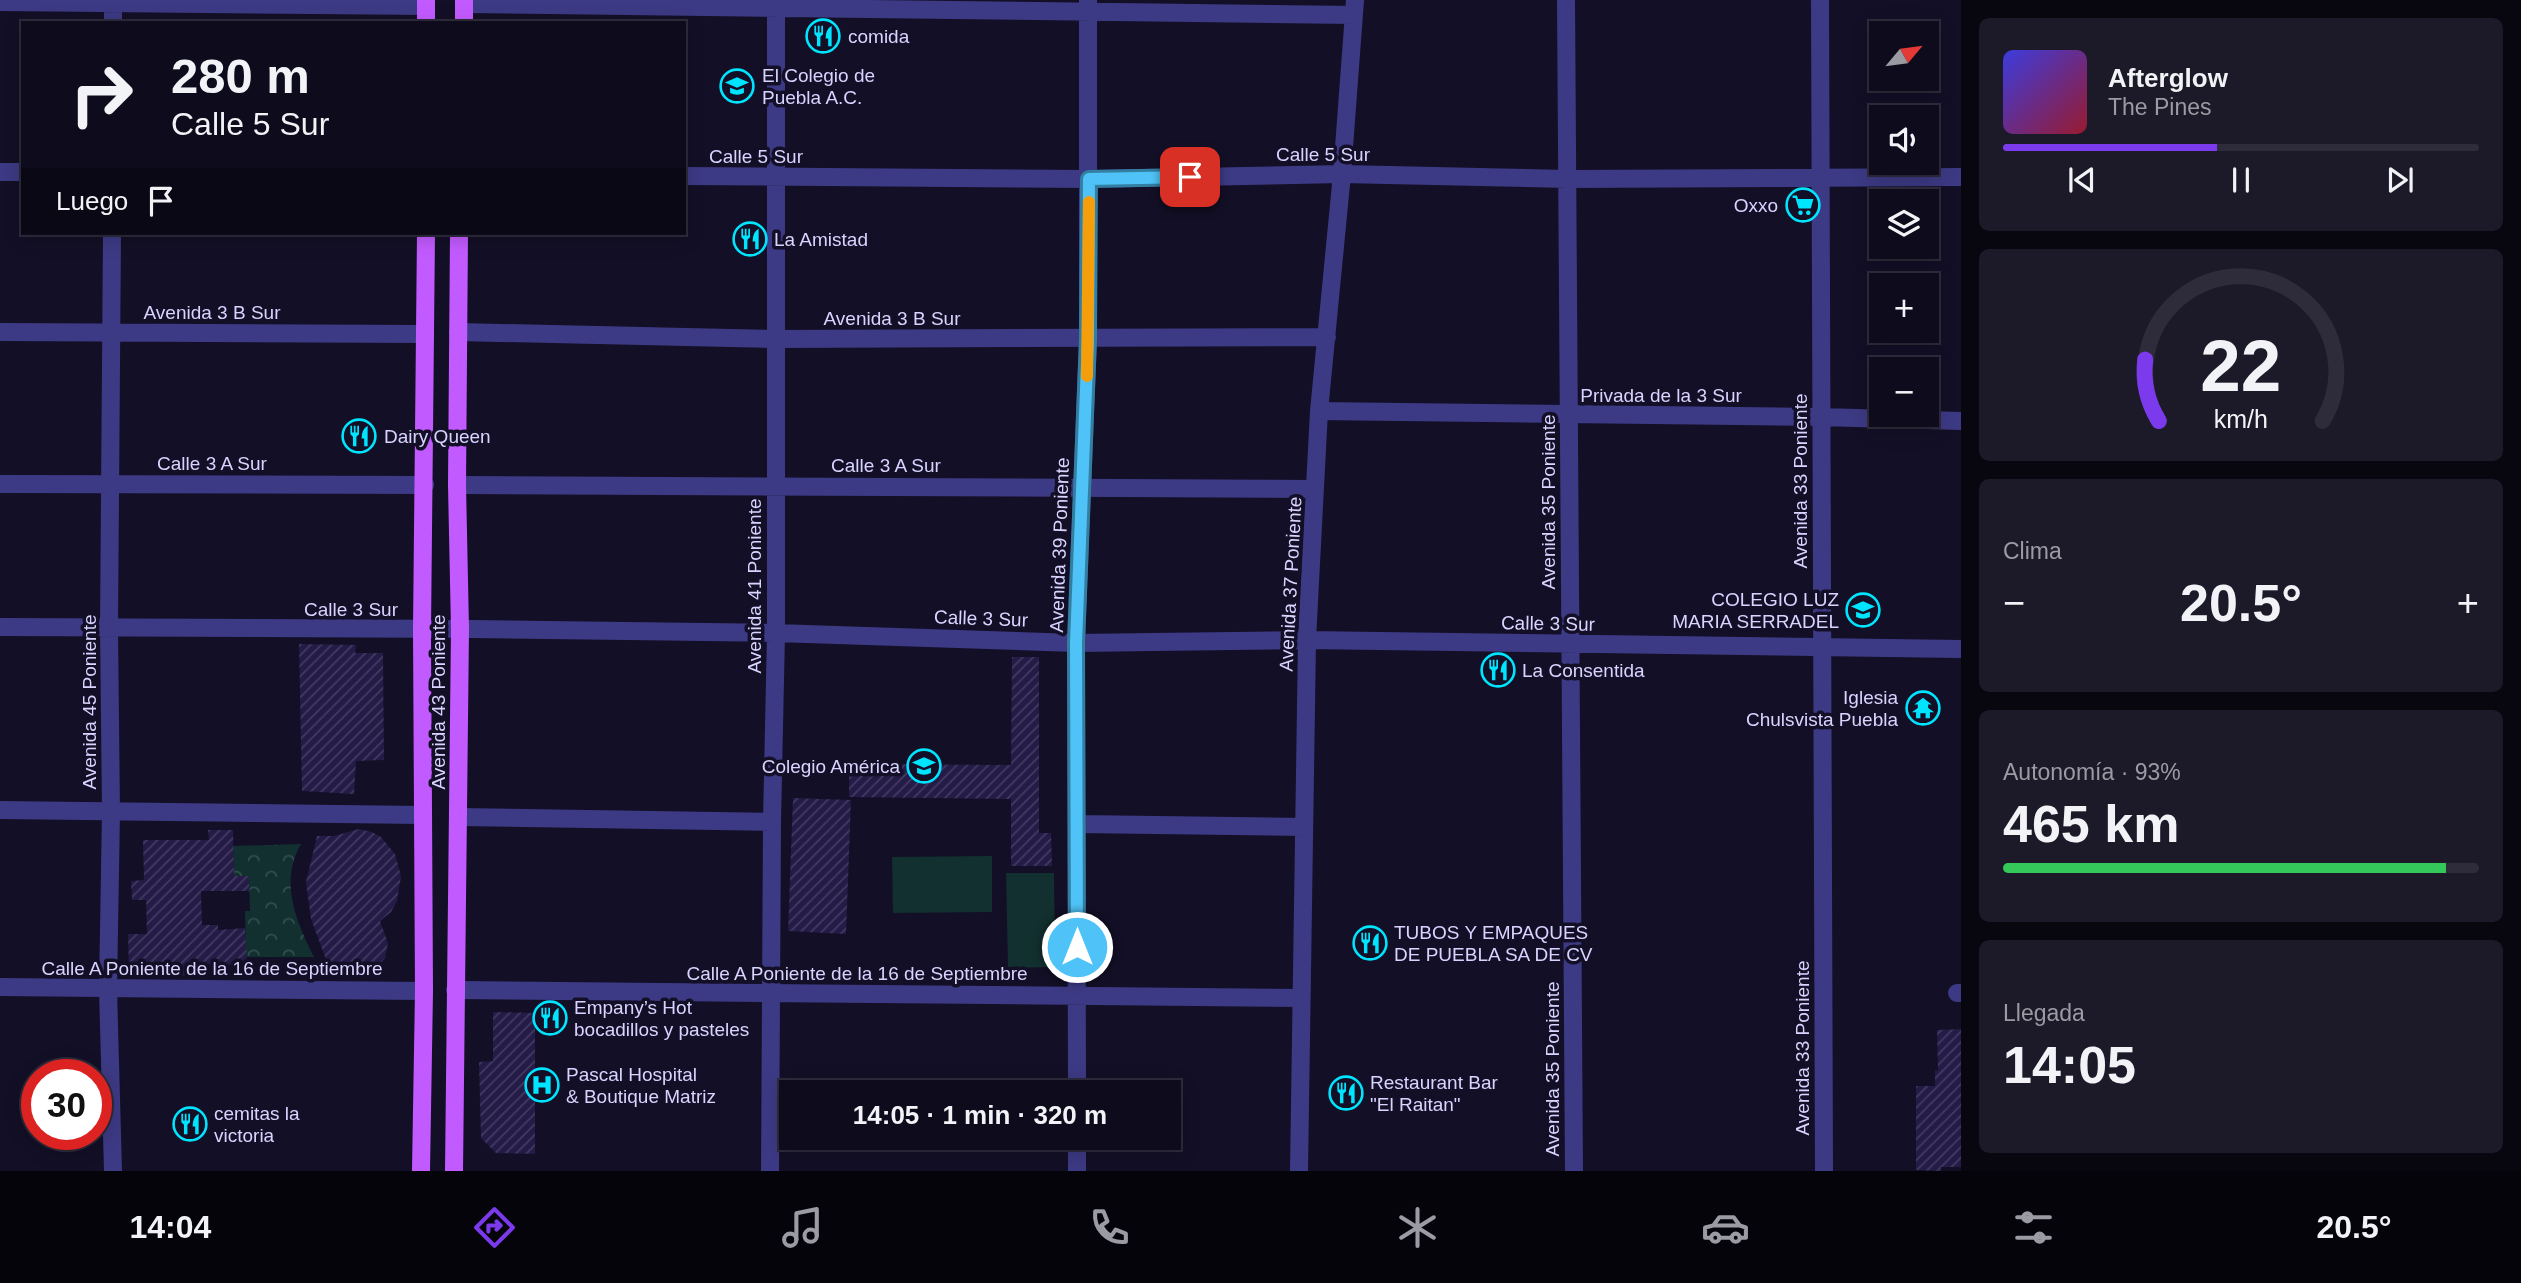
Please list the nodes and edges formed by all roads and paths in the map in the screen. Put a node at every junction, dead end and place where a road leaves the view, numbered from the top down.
1 (1566, 0) edge
2 (1820, 0) edge
3 (113, 1) edge
4 (0, 2) edge
5 (464, 2) edge
6 (776, 4) edge
7 (1088, 6) edge
8 (1355, 8) edge
9 (426, 9) edge
10 (113, 21) edge
11 (464, 21) edge
12 (0, 172) edge
13 (21, 172) edge
14 (1342, 174) junction
15 (686, 176) edge
16 (775, 177) junction
17 (1961, 177) edge
18 (1568, 178) junction
19 (1820, 178) junction
20 (1089, 179) junction
21 (112, 235) edge
22 (426, 235) edge
23 (459, 235) edge
24 (0, 331) edge
25 (458, 332) junction
26 (113, 333) junction
27 (425, 334) junction
28 (1327, 337) junction
29 (1088, 339) junction
30 (774, 340) junction
31 (1319, 411) junction
32 (1568, 415) junction
33 (1821, 417) junction
34 (1961, 421) edge
35 (0, 484) edge
36 (110, 484) junction
37 (425, 485) junction
38 (457, 485) junction
39 (775, 486) junction
40 (1082, 487) junction
41 (1315, 489) junction
42 (0, 627) edge
43 (109, 628) junction
44 (460, 629) junction
45 (422, 630) junction
46 (776, 633) junction
47 (1307, 640) junction
48 (1076, 643) junction
49 (1570, 645) junction
50 (1822, 648) junction
51 (1961, 649) edge
52 (0, 810) edge
53 (111, 812) junction
54 (423, 815) junction
55 (458, 817) junction
56 (772, 822) junction
57 (1078, 824) junction
58 (1303, 827) junction
59 (0, 987) edge
60 (108, 989) junction
61 (424, 990) junction
62 (455, 990) junction
63 (770, 994) junction
64 (1077, 996) junction
65 (1300, 998) junction
66 (1077, 1080) edge
67 (1077, 1150) edge
68 (113, 1171) edge
69 (421, 1171) edge
70 (454, 1171) edge
71 (770, 1171) edge
72 (1077, 1171) edge
73 (1299, 1171) edge
74 (1574, 1171) edge
75 (1824, 1171) edge

1 - 18 street, Avenida 35 Poniente
2 - 19 street, Avenida 33 Poniente
3 - 4 street
3 - 9 street
3 - 10 street
5 - 6 street
5 - 11 main road
6 - 7 street
6 - 16 street, Avenida 41 Poniente
7 - 8 street
7 - 20 street, Avenida 39 Poniente
8 - 14 street, Avenida 37 Poniente
12 - 13 street
14 - 18 street, Calle 5 Sur
14 - 20 street, Calle 5 Sur
14 - 28 street, Avenida 37 Poniente
15 - 16 street, Calle 5 Sur
16 - 20 street, Calle 5 Sur
16 - 30 street, Avenida 41 Poniente
17 - 19 street, Calle 5 Sur
18 - 19 street, Calle 5 Sur
18 - 32 street, Avenida 35 Poniente
19 - 33 street, Avenida 33 Poniente
20 - 29 street, Avenida 39 Poniente
21 - 26 street, Avenida 45 Poniente
22 - 27 main road, Avenida 43 Poniente
23 - 25 main road, Avenida 43 Poniente
24 - 26 street, Avenida 3 B Sur
25 - 30 street, Avenida 3 B Sur
25 - 38 main road, Avenida 43 Poniente
26 - 27 street, Avenida 3 B Sur
26 - 36 street, Avenida 45 Poniente
27 - 37 main road, Avenida 43 Poniente
28 - 29 street, Avenida 3 B Sur
28 - 31 street, Avenida 37 Poniente
29 - 30 street, Avenida 3 B Sur
29 - 40 street, Avenida 39 Poniente
30 - 39 street, Avenida 41 Poniente
31 - 32 street, Privada de la 3 Sur
31 - 41 street, Avenida 37 Poniente
32 - 33 street, Privada de la 3 Sur
32 - 49 street, Avenida 35 Poniente
33 - 34 street, Privada de la 3 Sur
33 - 50 street, Avenida 33 Poniente
35 - 36 street, Calle 3 A Sur
36 - 37 street, Calle 3 A Sur
36 - 43 street, Avenida 45 Poniente
37 - 45 main road, Avenida 43 Poniente
38 - 39 street, Calle 3 A Sur
38 - 44 main road, Avenida 43 Poniente
39 - 40 street, Calle 3 A Sur
39 - 46 street, Avenida 41 Poniente
40 - 41 street, Calle 3 A Sur
40 - 48 street, Avenida 39 Poniente
41 - 47 street, Avenida 37 Poniente
42 - 43 street, Calle 3 Sur
43 - 45 street, Calle 3 Sur
43 - 53 street, Avenida 45 Poniente
44 - 45 street, Calle 3 Sur
44 - 46 street, Calle 3 Sur
44 - 55 main road, Avenida 43 Poniente
45 - 54 main road, Avenida 43 Poniente
46 - 48 street, Calle 3 Sur
46 - 56 street, Avenida 41 Poniente
47 - 48 street, Calle 3 Sur
47 - 49 street, Calle 3 Sur
47 - 58 street, Avenida 37 Poniente
48 - 57 street, Avenida 39 Poniente
49 - 50 street, Calle 3 Sur
49 - 74 street, Avenida 35 Poniente
50 - 51 street, Calle 3 Sur
50 - 75 street, Avenida 33 Poniente
52 - 53 street
53 - 54 street
53 - 60 street, Avenida 45 Poniente
54 - 61 main road, Avenida 43 Poniente
55 - 56 street
55 - 62 main road, Avenida 43 Poniente
56 - 63 street, Avenida 41 Poniente
57 - 58 street
57 - 64 street, Avenida 39 Poniente
58 - 65 street, Avenida 37 Poniente
59 - 60 street, Calle A Poniente de la 16 de Septiembre
60 - 61 street, Calle A Poniente de la 16 de Septiembre
60 - 68 street, Avenida 45 Poniente
61 - 69 main road, Avenida 43 Poniente
62 - 63 street, Calle A Poniente de la 16 de Septiembre
62 - 70 main road, Avenida 43 Poniente
63 - 64 street, Calle A Poniente de la 16 de Septiembre
63 - 71 street, Avenida 41 Poniente
64 - 65 street, Calle A Poniente de la 16 de Septiembre
64 - 66 street, Avenida 39 Poniente
65 - 73 street, Avenida 37 Poniente
67 - 72 street

